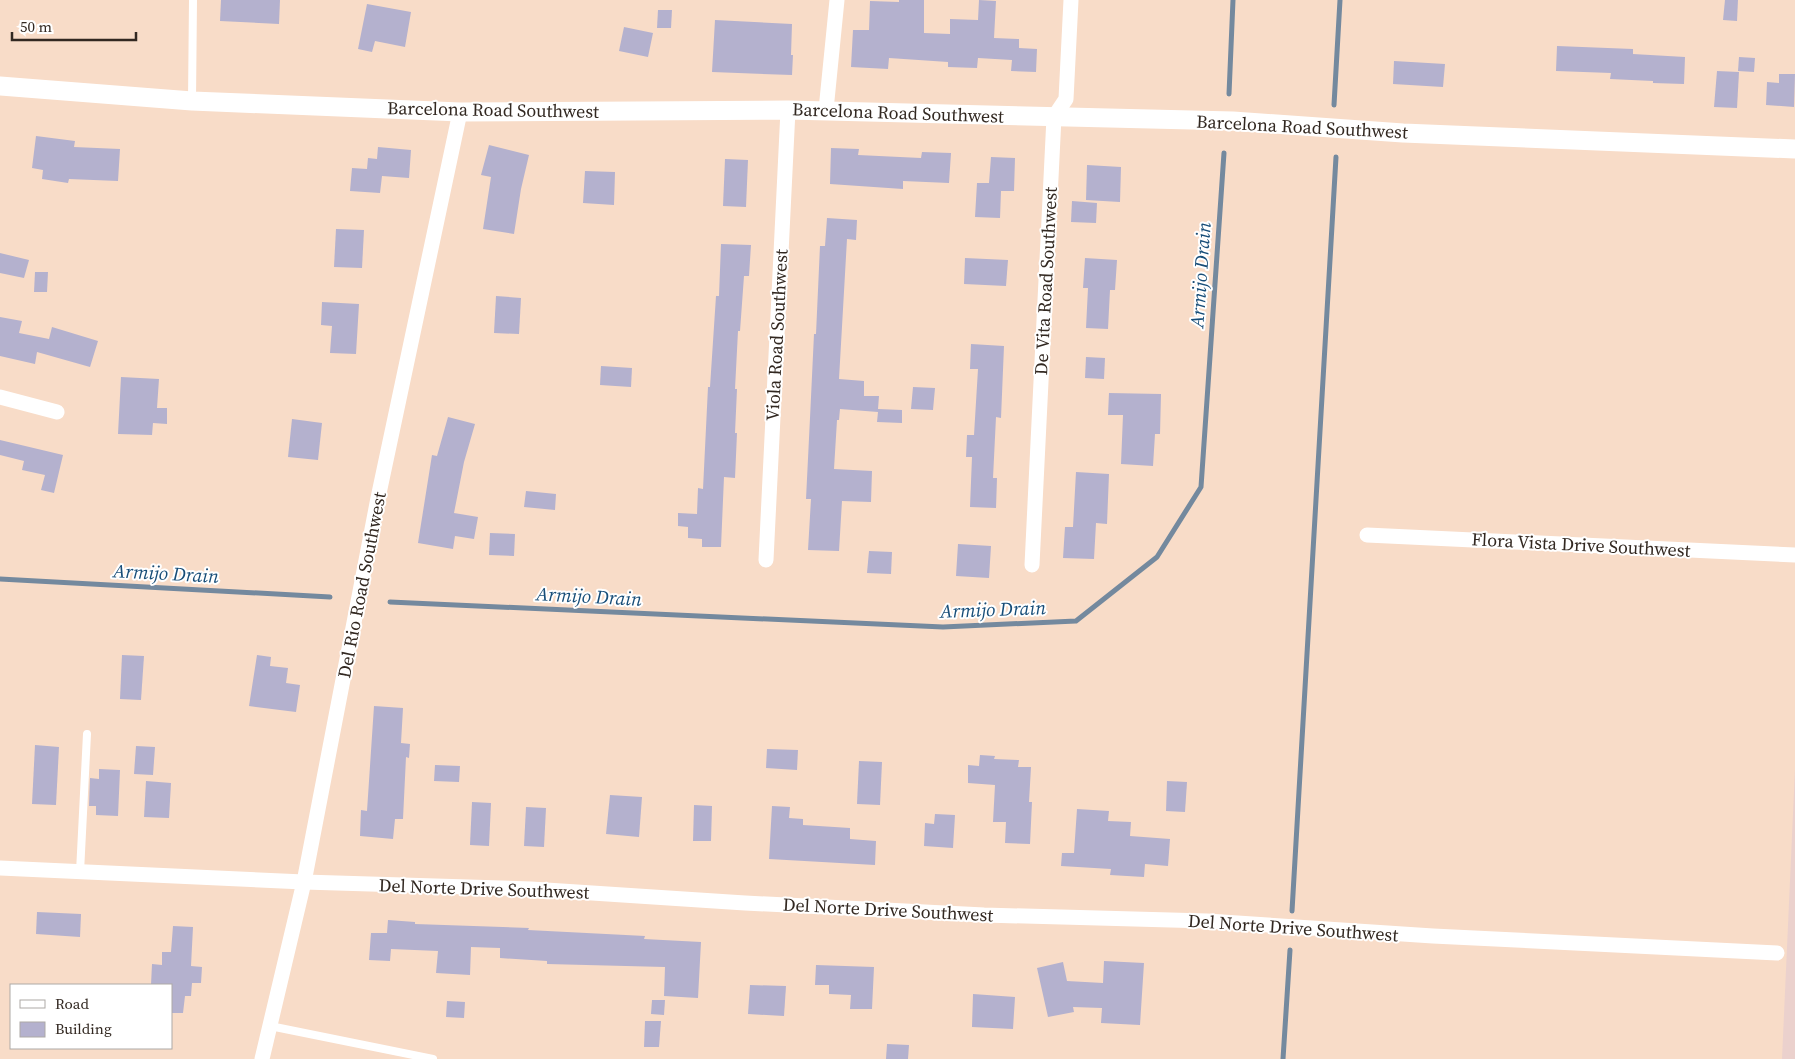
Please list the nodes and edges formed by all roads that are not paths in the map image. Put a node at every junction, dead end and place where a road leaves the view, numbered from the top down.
1 (193, 0) edge
2 (837, 0) edge
3 (1070, 0) edge
4 (0, 86) edge
5 (192, 101) junction
6 (788, 110) junction
7 (826, 110) junction
8 (460, 112) junction
9 (1054, 117) junction
10 (1795, 149) edge
11 (0, 397) edge
12 (57, 412) dead end
13 (1367, 534) dead end
14 (1795, 555) edge
15 (766, 560) dead end
16 (1032, 565) dead end
17 (87, 734) dead end
18 (0, 868) edge
19 (80, 872) junction
20 (304, 882) junction
21 (1777, 953) dead end
22 (270, 1026) junction
23 (262, 1059) edge
24 (433, 1059) edge

1 - 5 lane
2 - 7 street
3 - 9 street, De Vita Road Southwest
4 - 5 street, Barcelona Road Southwest
5 - 8 street, Barcelona Road Southwest
6 - 7 street, Barcelona Road Southwest
6 - 8 street, Barcelona Road Southwest
6 - 15 street, Viola Road Southwest
7 - 9 street, Barcelona Road Southwest
8 - 20 street, Del Rio Road Southwest
9 - 10 street, Barcelona Road Southwest
9 - 16 street, De Vita Road Southwest
11 - 12 street
13 - 14 street, Flora Vista Drive Southwest
17 - 19 lane
18 - 19 street, Del Norte Drive Southwest
19 - 20 street, Del Norte Drive Southwest
20 - 21 street, Del Norte Drive Southwest
20 - 22 street, Del Rio Road Southwest
22 - 23 street, Del Rio Road Southwest
22 - 24 lane

